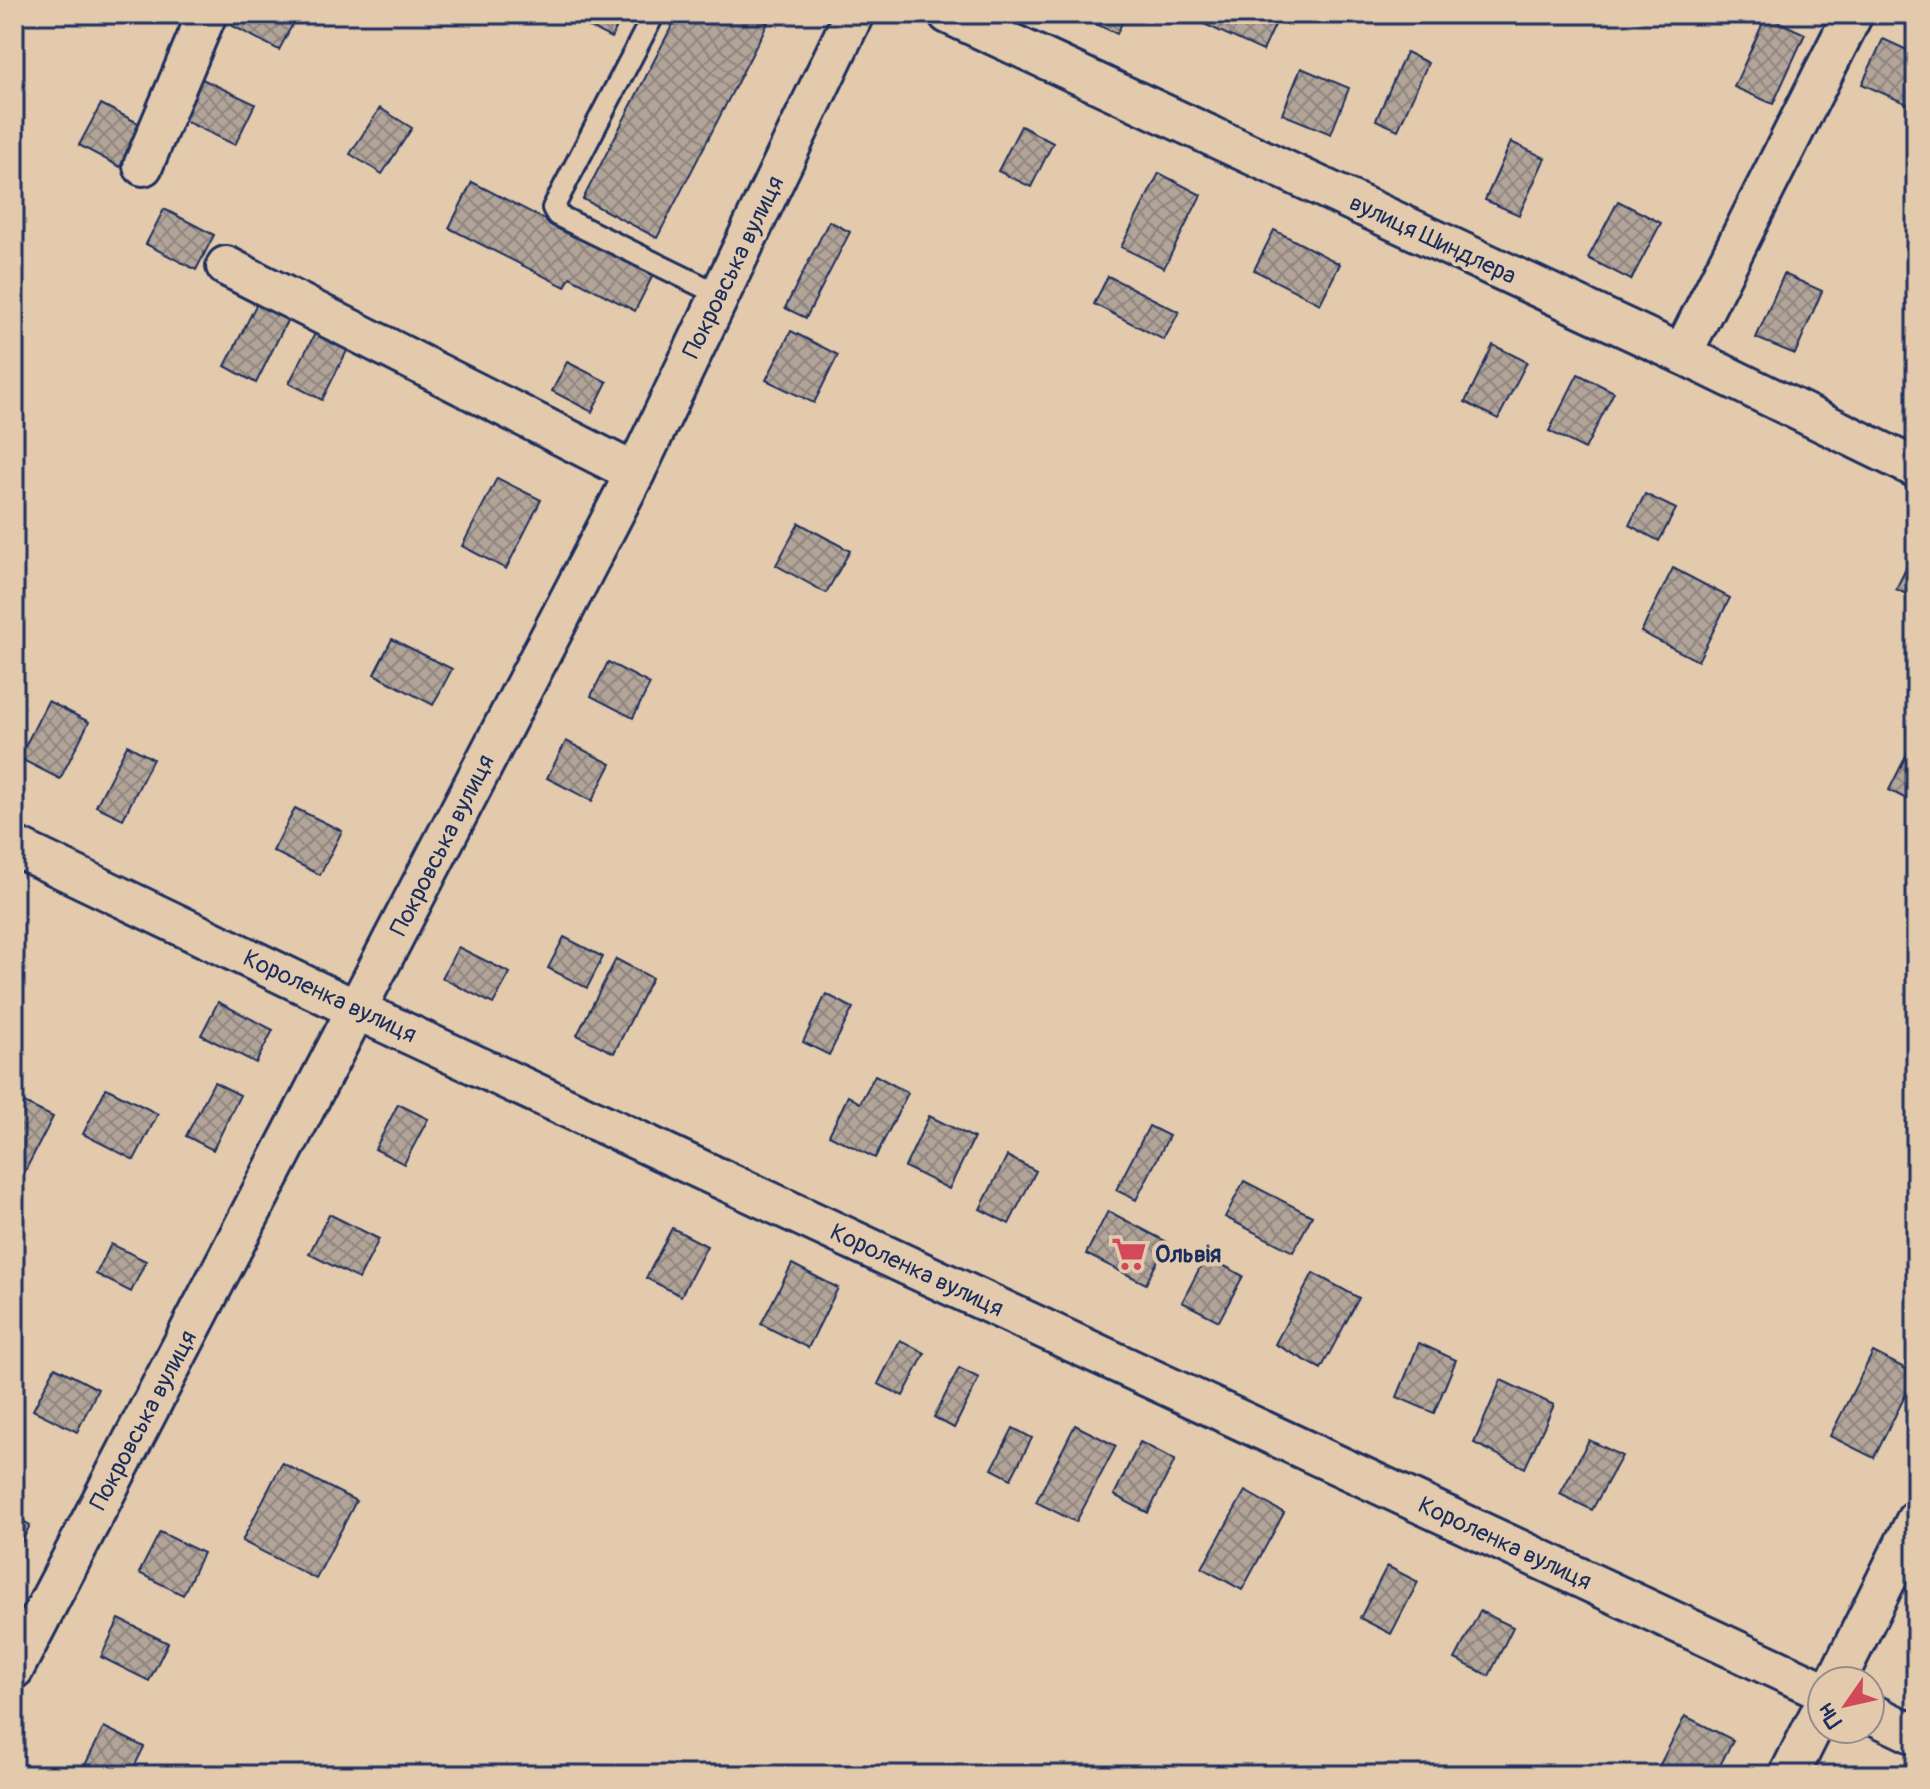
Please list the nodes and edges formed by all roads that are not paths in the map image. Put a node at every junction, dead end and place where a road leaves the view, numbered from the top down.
1 (207, 14) edge
2 (654, 14) edge
3 (854, 14) edge
4 (948, 14) edge
5 (1853, 14) edge
6 (143, 166) dead end
7 (226, 266) dead end
8 (720, 295) junction
9 (1682, 354) junction
10 (1916, 468) edge
11 (635, 473) junction
12 (14, 846) edge
13 (357, 1010) junction
14 (1916, 1520) edge
15 (1844, 1665) edge
16 (14, 1669) edge
17 (1806, 1683) edge
18 (1886, 1721) edge
19 (1916, 1735) edge
20 (1806, 1741) edge
21 (1789, 1775) edge

1 - 6 street
2 - 8 lane
3 - 8 street, Покровська вулиця
4 - 9 street, вулиця Шиндлера
5 - 9 street
7 - 11 street
8 - 11 street, Покровська вулиця
9 - 10 street, вулиця Шиндлера
11 - 13 street, Покровська вулиця
12 - 13 street, Короленка вулиця
13 - 16 street, Покровська вулиця
13 - 17 street, Короленка вулиця
14 - 15 street
18 - 19 street
20 - 21 street

